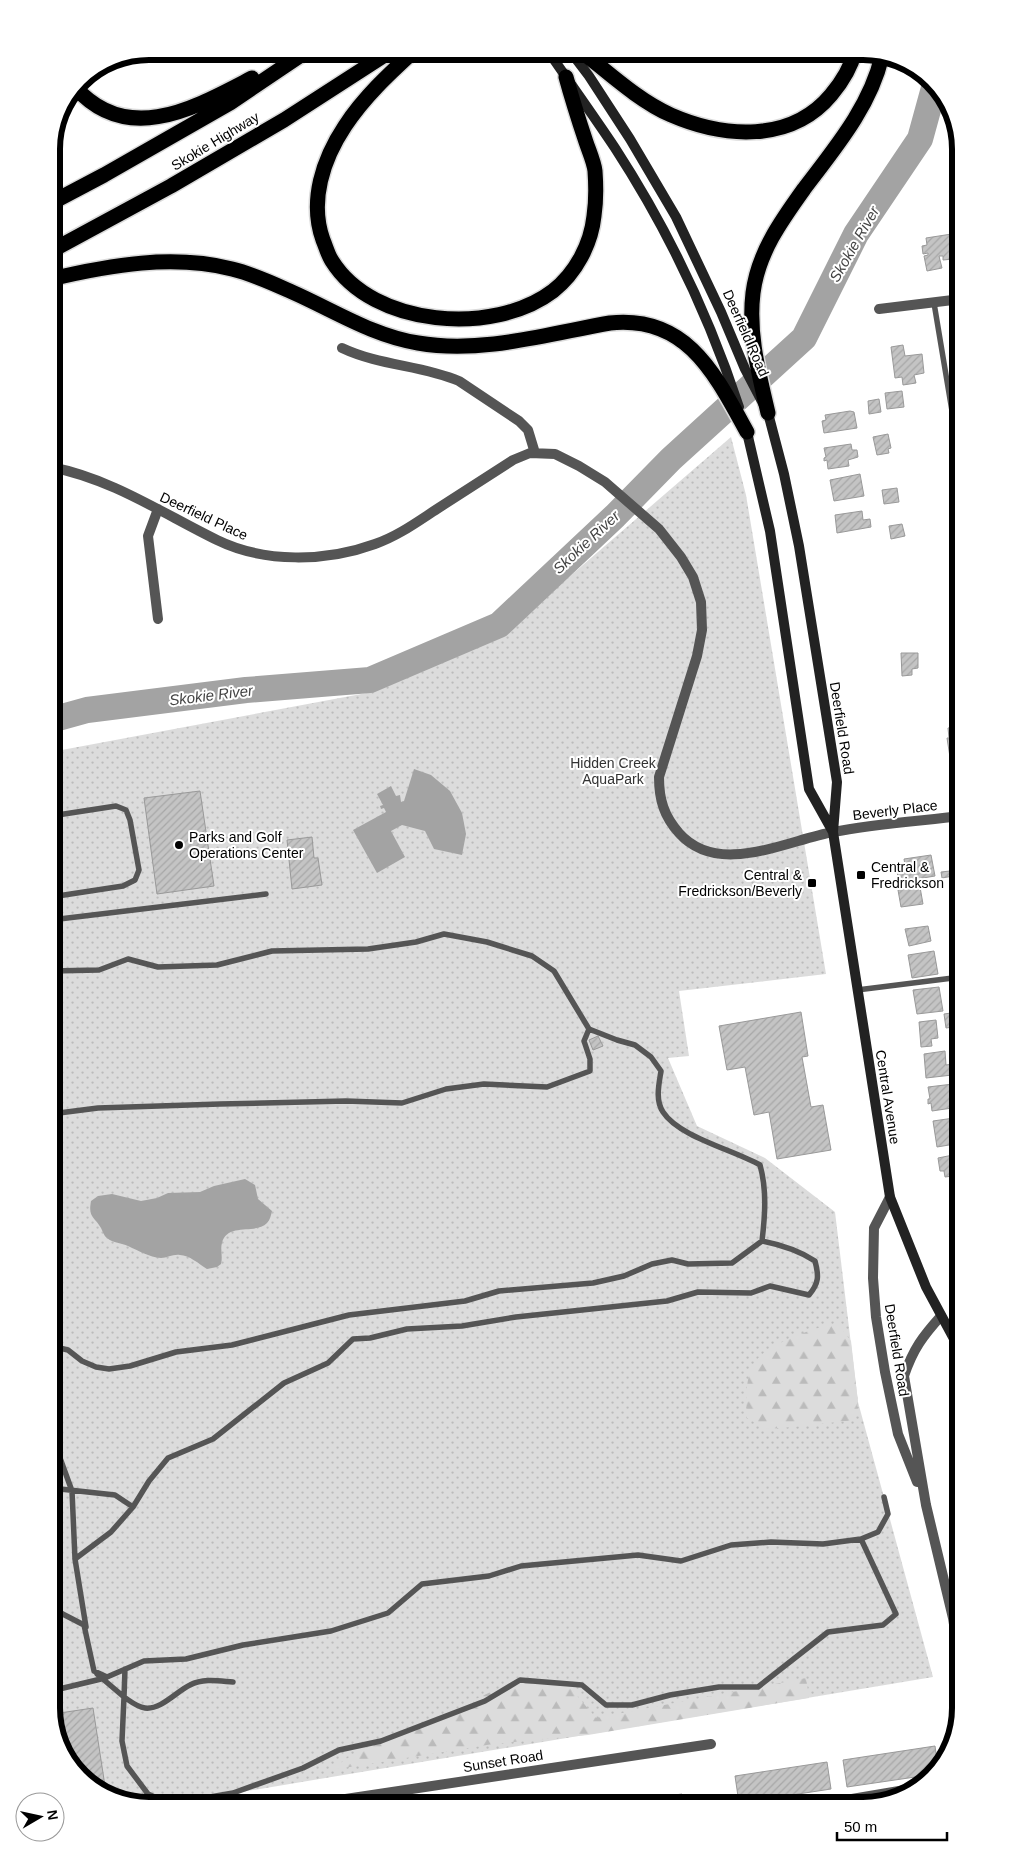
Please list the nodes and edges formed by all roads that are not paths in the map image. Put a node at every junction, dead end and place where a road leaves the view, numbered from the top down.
1 (285, 60) edge
2 (294, 60) edge
3 (377, 60) edge
4 (404, 60) edge
5 (554, 60) edge
6 (577, 60) edge
7 (592, 60) edge
8 (851, 60) edge
9 (881, 62) edge
10 (566, 77) junction
11 (81, 91) edge
12 (60, 199) edge
13 (60, 246) edge
14 (60, 277) edge
15 (952, 300) edge
16 (934, 303) junction
17 (879, 310) dead end
18 (342, 348) dead end
19 (952, 411) edge
20 (768, 413) junction
21 (747, 432) junction
22 (535, 453) junction
23 (60, 470) edge
24 (158, 509) junction
25 (158, 619) dead end
26 (60, 815) edge
27 (952, 817) edge
28 (833, 832) junction
29 (266, 894) dead end
30 (60, 896) edge
31 (60, 919) edge
32 (60, 971) edge
33 (952, 978) edge
34 (857, 990) junction
35 (589, 1029) junction
36 (60, 1113) edge
37 (890, 1197) junction
38 (762, 1241) junction
39 (941, 1316) junction
40 (952, 1336) edge
41 (60, 1348) edge
42 (60, 1458) edge
43 (60, 1489) edge
44 (72, 1491) junction
45 (884, 1497) dead end
46 (926, 1505) junction
47 (133, 1507) junction
48 (861, 1539) junction
49 (75, 1559) junction
50 (60, 1613) edge
51 (952, 1614) edge
52 (125, 1669) junction
53 (94, 1671) junction
54 (101, 1679) junction
55 (233, 1682) dead end
56 (60, 1689) edge
57 (124, 1697) junction
58 (712, 1744) dead end
59 (901, 1788) edge
60 (155, 1797) edge
61 (210, 1797) edge
62 (360, 1797) edge
63 (850, 1797) edge

1 - 11 highway
2 - 12 highway, Skokie Highway
3 - 13 highway, Skokie Highway
4 - 10 highway
5 - 10 main road
6 - 20 main road, Deerfield Road
7 - 8 highway
9 - 20 highway
10 - 21 main road
14 - 21 highway
15 - 16 street
16 - 17 street
16 - 19 lane
18 - 22 street
20 - 28 main road, Deerfield Road
21 - 28 main road
22 - 24 street, Deerfield Place
22 - 28 street, Beverly Place
23 - 24 street, Deerfield Place
24 - 25 street
26 - 30 lane
27 - 28 street, Beverly Place
28 - 34 main road, Central Avenue
29 - 31 lane
32 - 35 lane
33 - 34 lane
34 - 37 main road, Central Avenue
35 - 36 lane
35 - 38 lane
37 - 39 main road, Central Avenue
37 - 46 street, Deerfield Road
38 - 41 lane
38 - 47 lane
39 - 40 main road, Central Avenue
39 - 46 street, Deerfield Road
42 - 44 lane
43 - 44 lane
44 - 47 lane
44 - 49 lane
45 - 48 lane
46 - 51 street, Deerfield Road
47 - 49 lane
48 - 52 lane
48 - 61 lane
49 - 53 lane
50 - 53 lane
52 - 53 lane
52 - 57 lane
53 - 54 lane
54 - 56 lane
54 - 57 lane
55 - 57 lane
57 - 60 lane
58 - 62 street, Sunset Road
59 - 63 lane

